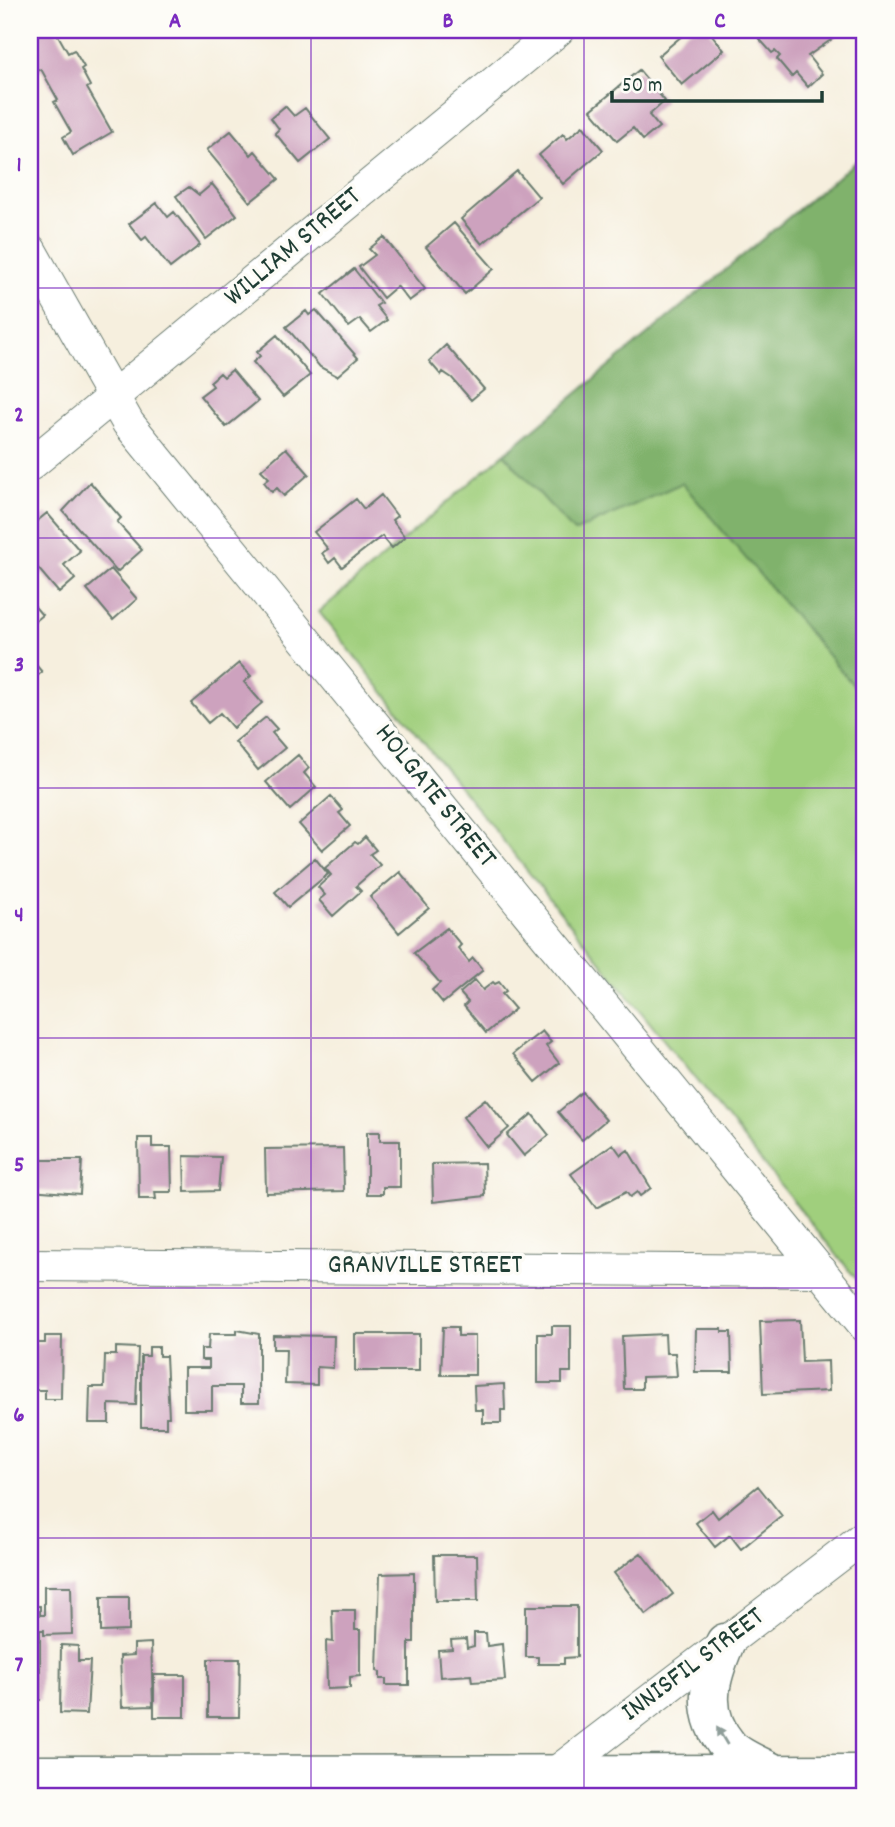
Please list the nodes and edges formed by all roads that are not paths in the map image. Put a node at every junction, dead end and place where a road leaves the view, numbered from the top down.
1 (558, 30) edge
2 (30, 250) edge
3 (113, 397) junction
4 (30, 465) edge
5 (30, 1265) edge
6 (821, 1271) junction
7 (865, 1326) edge
8 (865, 1536) edge
9 (725, 1643) junction
10 (865, 1774) edge
11 (30, 1775) edge
12 (356, 1775) junction
13 (777, 1775) junction
14 (538, 1786) edge
15 (386, 1797) edge

1 - 3 street, WILLIAM STREET
2 - 3 street, HOLGATE STREET
3 - 4 street, WILLIAM STREET
3 - 6 street, HOLGATE STREET
5 - 6 street, GRANVILLE STREET
6 - 7 street, HOLGATE STREET
8 - 9 street, INNISFIL STREET
13 -> 9 main road
9 - 14 street, INNISFIL STREET
10 - 13 main road
11 - 12 main road
12 - 14 main road
12 - 15 main road
13 - 14 main road

